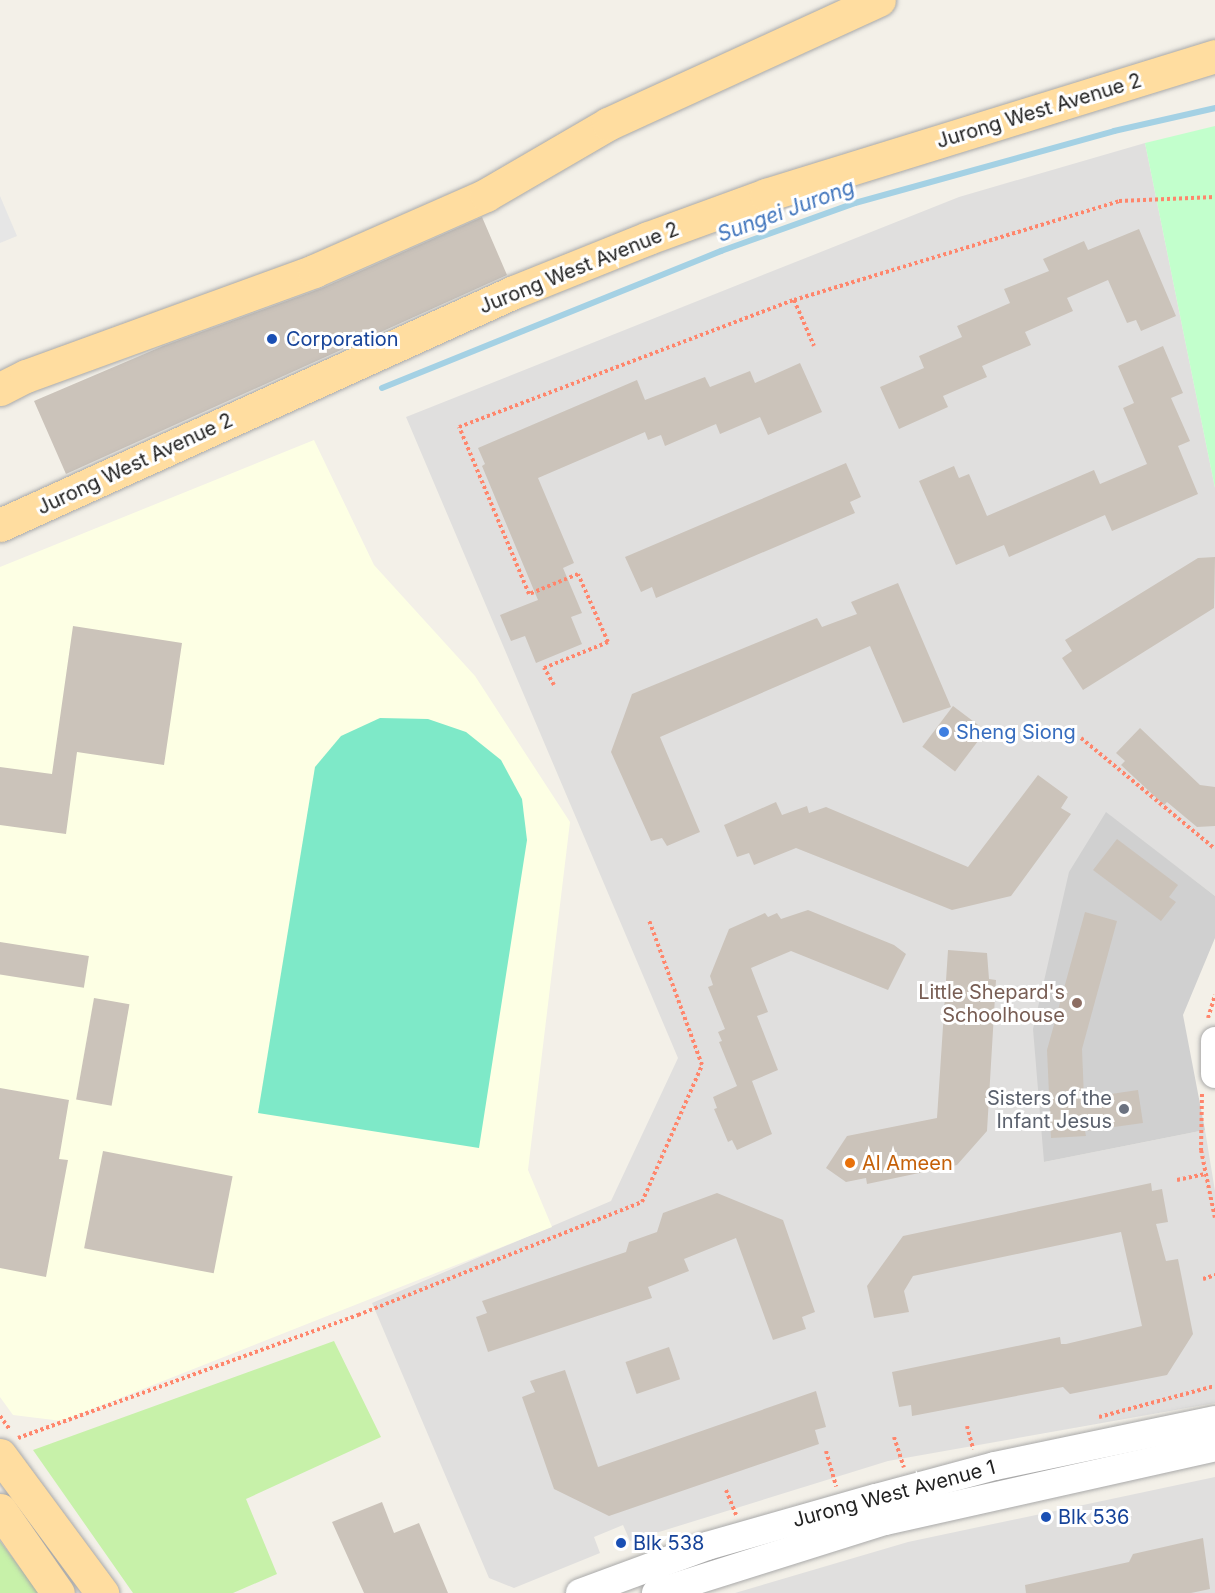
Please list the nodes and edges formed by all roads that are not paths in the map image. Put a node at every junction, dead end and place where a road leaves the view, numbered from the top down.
1 (879, 0) edge
2 (1215, 56) edge
3 (0, 389) edge
4 (0, 525) edge
5 (1211, 1032) edge
6 (1209, 1078) edge
7 (1215, 1420) edge
8 (1215, 1447) edge
9 (4, 1448) edge
10 (0, 1510) edge
11 (58, 1593) edge
12 (102, 1593) edge
13 (580, 1593) edge
14 (656, 1593) edge

1 - 3 main road
2 - 4 main road, Jurong West Avenue 2
5 - 6 street
7 - 13 street, Jurong West Avenue 1
8 - 14 street, Jurong West Avenue 1
9 - 12 main road
10 - 11 main road

